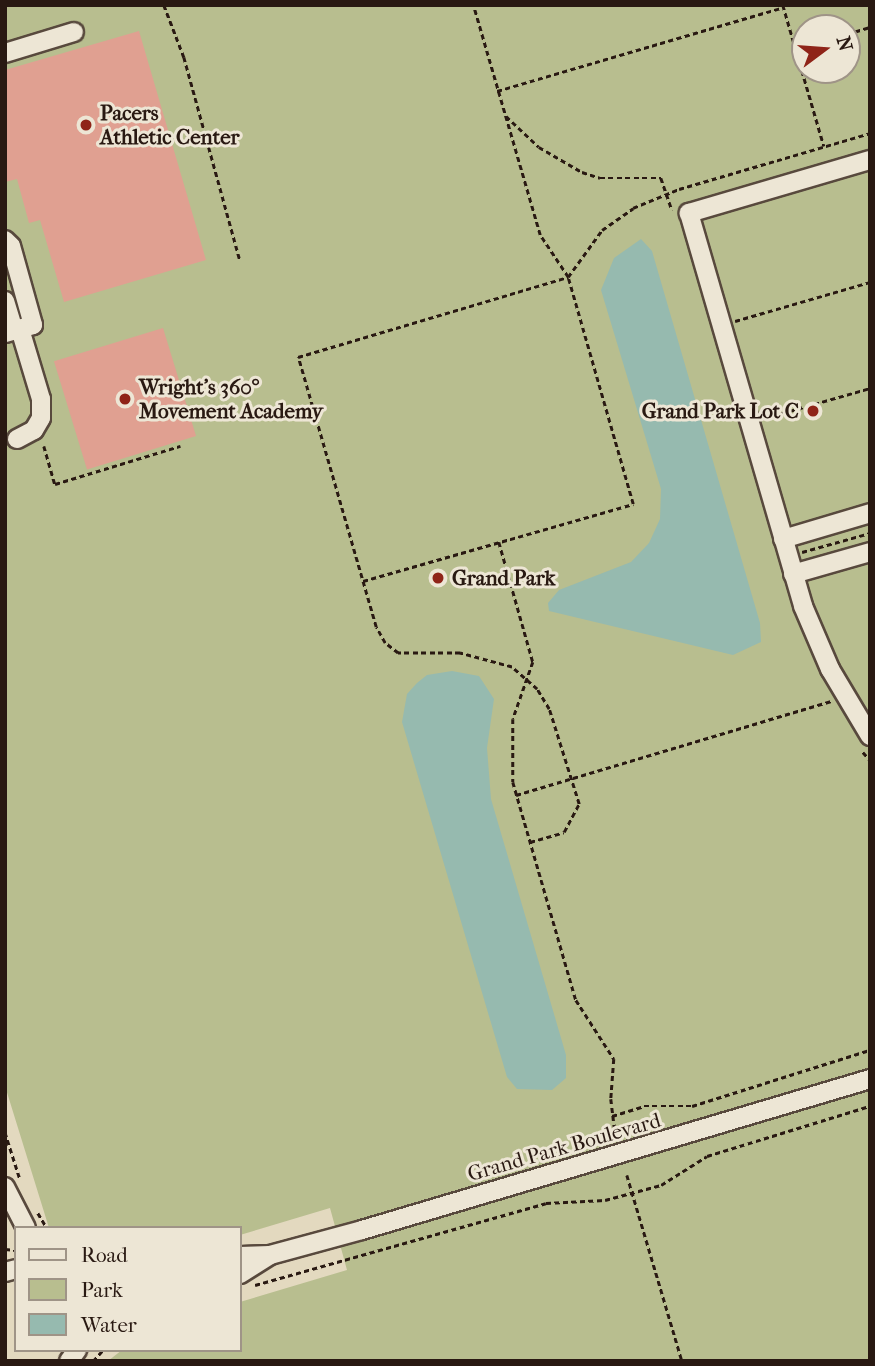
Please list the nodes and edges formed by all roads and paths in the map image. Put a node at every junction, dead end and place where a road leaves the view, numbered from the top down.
1 (164, 5) edge
2 (473, 5) edge
3 (784, 6) edge
4 (791, 30) edge
5 (74, 32) dead end
6 (5, 53) edge
7 (806, 84) edge
8 (498, 91) junction
9 (504, 114) junction
10 (870, 133) edge
11 (824, 146) junction
12 (870, 160) edge
13 (667, 194) junction
14 (675, 218) dead end
15 (5, 240) edge
16 (240, 261) dead end
17 (568, 278) junction
18 (870, 282) edge
19 (5, 301) edge
20 (721, 325) junction
21 (18, 329) edge
22 (870, 388) edge
23 (749, 423) junction
24 (17, 439) dead end
25 (44, 446) dead end
26 (180, 446) dead end
27 (870, 513) edge
28 (870, 533) edge
29 (783, 539) junction
30 (499, 542) junction
31 (870, 552) edge
32 (790, 565) junction
33 (363, 581) junction
34 (528, 682) junction
35 (827, 693) dead end
36 (831, 701) junction
37 (837, 712) dead end
38 (863, 739) edge
39 (870, 760) edge
40 (570, 779) junction
41 (516, 795) junction
42 (530, 842) junction
43 (870, 1050) edge
44 (870, 1079) edge
45 (870, 1106) edge
46 (612, 1116) junction
47 (5, 1132) edge
48 (615, 1134) dead end
49 (627, 1175) dead end
50 (24, 1185) dead end
51 (5, 1187) edge
52 (632, 1192) junction
53 (33, 1205) dead end
54 (25, 1226) edge
55 (46, 1226) edge
56 (270, 1255) junction
57 (242, 1256) edge
58 (246, 1280) edge
59 (682, 1361) edge

1 - 16 path
2 - 8 path
3 - 4 path
3 - 8 path
5 - 6 street
7 - 11 path
8 - 9 path
9 - 13 path
9 - 17 path
10 - 11 path
11 - 13 path
12 - 20 street
13 - 14 path
13 - 17 path
15 - 21 street
17 - 30 path
17 - 33 path
18 - 20 path
19 - 21 street
20 - 23 street
21 - 24 street
22 - 23 path
23 - 29 street
25 - 26 path
27 - 29 street
28 - 32 path
29 - 32 street
30 - 33 path
30 - 34 path
31 - 32 street
32 - 38 street
33 - 34 path
34 - 40 path
34 - 41 path
35 - 36 path
36 - 37 path
36 - 40 path
38 - 39 path
40 - 41 path
40 - 42 path
41 - 42 path
42 - 46 path
43 - 46 path
44 - 56 street, Grand Park Boulevard
45 - 52 path
46 - 48 path
47 - 50 path
49 - 52 path
51 - 54 street
52 - 58 path
52 - 59 path
53 - 55 path
56 - 57 street, Grand Park Boulevard
56 - 58 street, Grand Park Boulevard

